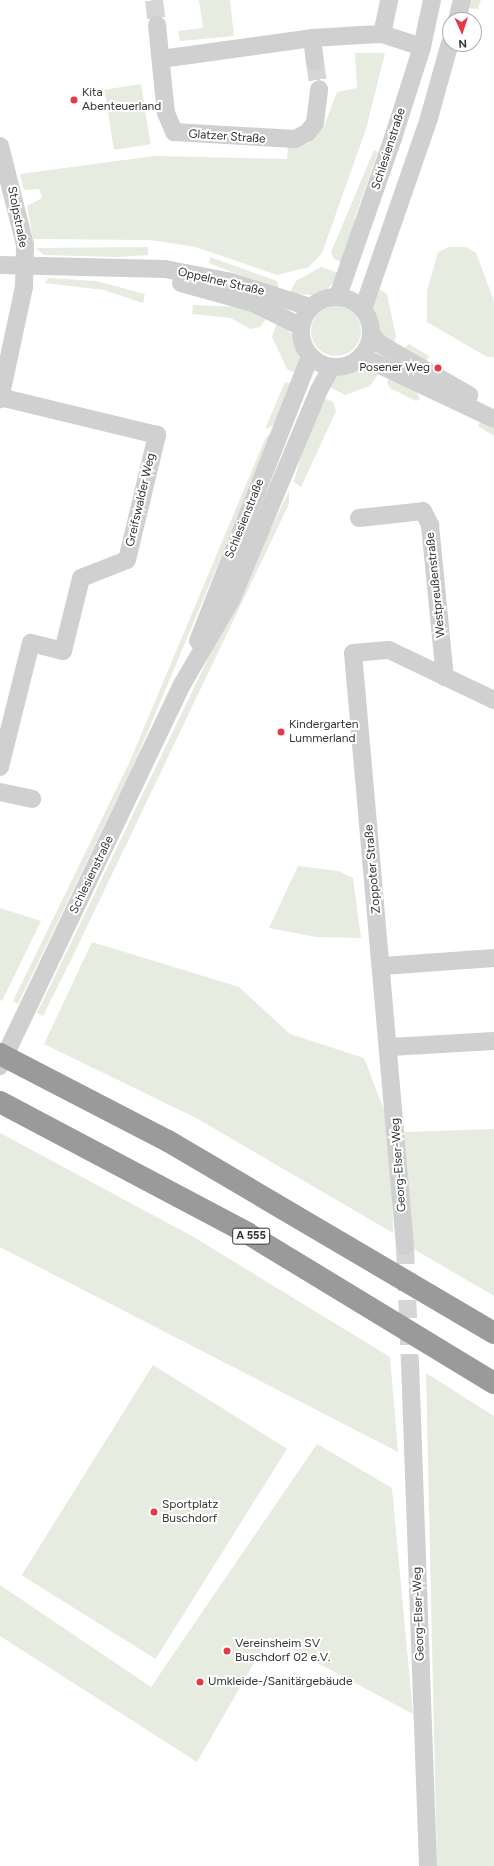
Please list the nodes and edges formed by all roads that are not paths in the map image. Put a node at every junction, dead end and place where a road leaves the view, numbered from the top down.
1 (389, 0) edge
2 (432, 0) edge
3 (462, 0) edge
4 (459, 12) edge
5 (156, 25) tunnel mouth
6 (382, 34) junction
7 (312, 38) junction
8 (422, 47) junction
9 (447, 52) edge
10 (161, 59) junction
11 (315, 62) tunnel mouth
12 (319, 89) tunnel mouth
13 (0, 146) edge
14 (0, 265) edge
15 (24, 266) junction
16 (130, 270) junction
17 (338, 296) junction
18 (310, 306) junction
19 (363, 309) junction
20 (300, 326) junction
21 (372, 335) junction
22 (362, 356) junction
23 (310, 357) junction
24 (332, 367) junction
25 (0, 398) edge
26 (494, 411) edge
27 (494, 420) edge
28 (360, 518) dead end
29 (445, 677) junction
30 (183, 683) junction
31 (494, 700) edge
32 (0, 767) edge
33 (0, 792) edge
34 (32, 799) dead end
35 (494, 958) edge
36 (383, 966) junction
37 (494, 1041) edge
38 (390, 1047) junction
39 (0, 1054) edge
40 (0, 1066) edge
41 (394, 1085) joint
42 (0, 1102) edge
43 (405, 1246) tunnel mouth
44 (494, 1333) edge
45 (410, 1363) tunnel mouth
46 (494, 1383) edge
47 (428, 1866) edge

1 - 6 street
2 - 8 street, Schlesienstraße
3 - 4 street
5 - 10 street, Glatzer Straße
6 - 7 street
6 - 8 street
7 - 10 street
7 - 11 street
8 - 17 street, Schlesienstraße
9 - 19 street
10 - 12 street, Glatzer Straße
13 - 15 street, Stolpstraße
14 - 15 street, Oppelner Straße
15 - 16 street, Oppelner Straße
15 - 25 street, Stolpstraße
16 - 18 street, Oppelner Straße
16 - 20 street, Oppelner Straße
17 - 18 street
17 - 19 street
18 - 20 street
19 - 21 street
20 - 23 street
21 - 22 street
21 - 26 street
22 - 24 street
22 - 27 street
23 - 24 street
23 - 30 street, Schlesienstraße
24 - 30 street, Schlesienstraße
25 - 32 street, Greifswalder Weg
28 - 29 street, Westpreußenstraße
29 - 31 street
29 - 36 street, Zoppoter Straße
30 - 40 street, Schlesienstraße
33 - 34 street
35 - 36 street
36 - 38 street, Zoppoter Straße
37 - 38 street
38 - 41 street, Zoppoter Straße
39 - 44 highway
41 - 43 street, Georg-Elser-Weg
42 - 46 highway, A 555
45 - 47 street, Georg-Elser-Weg

